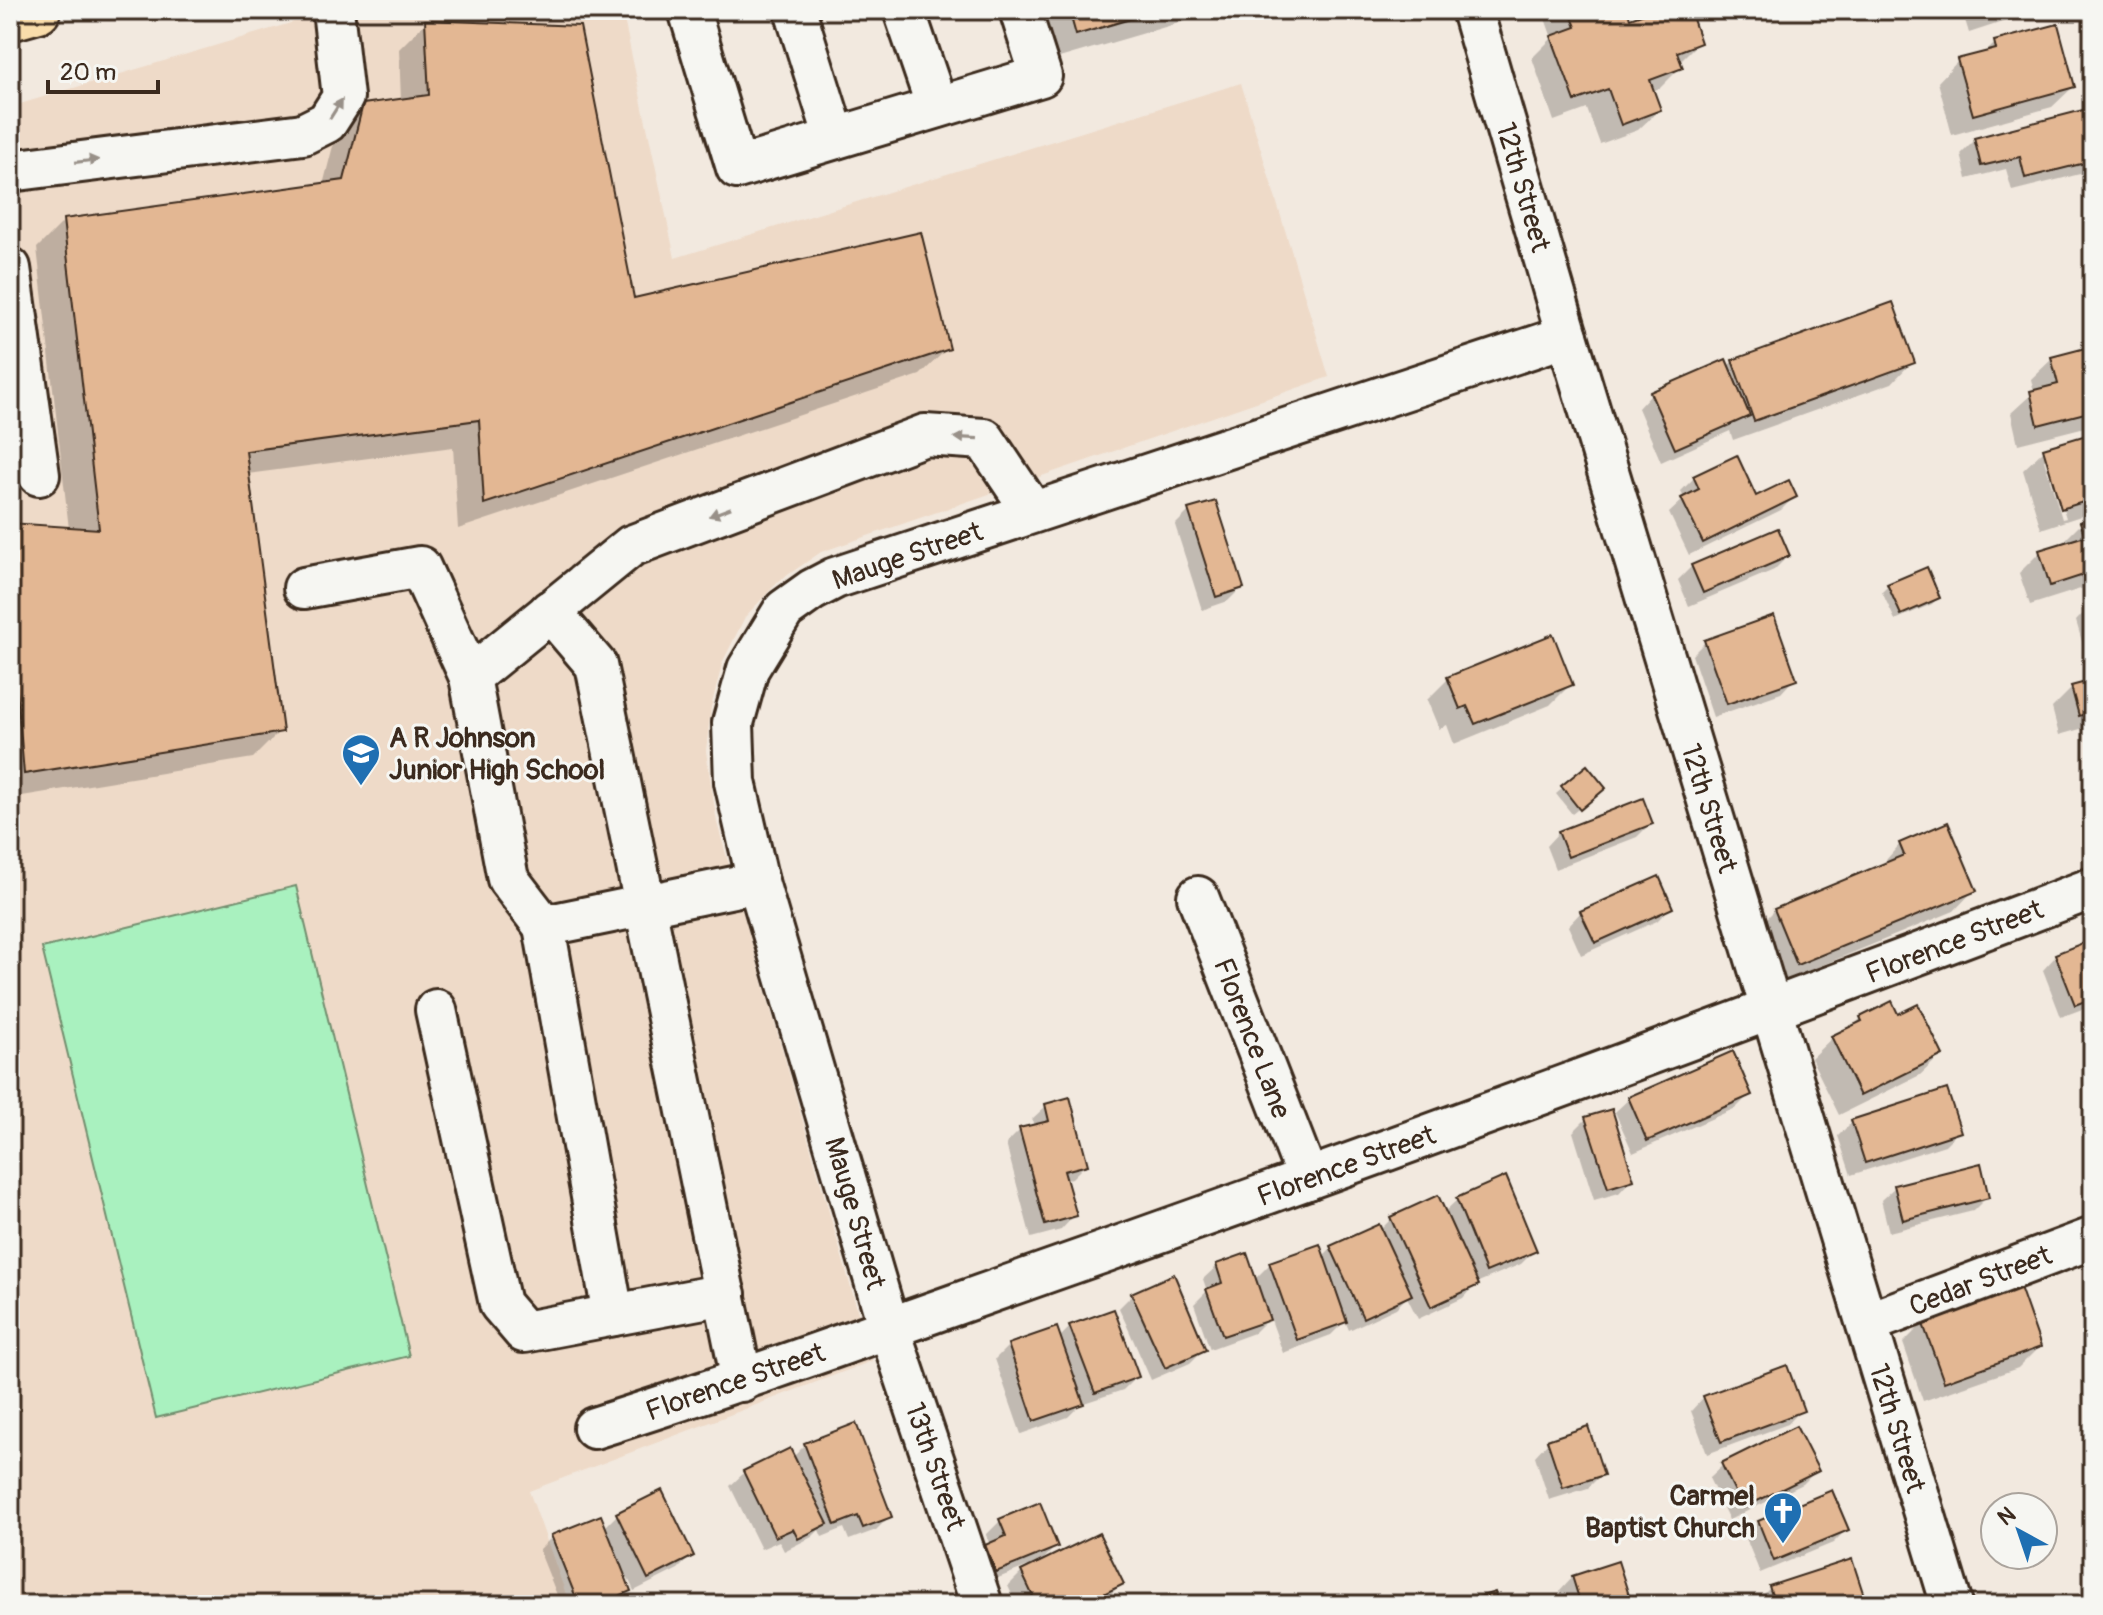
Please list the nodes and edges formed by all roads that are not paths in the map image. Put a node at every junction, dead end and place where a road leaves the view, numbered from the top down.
1 (38, 10) edge
2 (333, 10) edge
3 (689, 10) edge
4 (795, 10) edge
5 (904, 10) edge
6 (1020, 10) edge
7 (1472, 10) edge
8 (10, 18) edge
9 (937, 107) junction
10 (835, 138) junction
11 (10, 171) edge
12 (10, 268) edge
13 (1567, 336) junction
14 (39, 475) dead end
15 (1033, 512) junction
16 (304, 588) dead end
17 (550, 611) junction
18 (470, 677) junction
19 (758, 882) junction
20 (2093, 888) edge
21 (1198, 897) dead end
22 (645, 905) junction
23 (544, 926) junction
24 (436, 1010) dead end
25 (1772, 1011) junction
26 (1308, 1179) junction
27 (2093, 1238) edge
28 (725, 1294) junction
29 (613, 1315) junction
30 (1867, 1323) junction
31 (889, 1328) junction
32 (742, 1381) junction
33 (594, 1428) dead end
34 (982, 1605) edge
35 (1952, 1605) edge

1 - 8 main road
11 -> 2 street
3 - 10 street
4 - 10 street
5 - 9 street
6 - 9 street
7 - 13 street, 12th Street
9 - 10 street
12 - 14 street
13 - 15 street, Mauge Street
13 - 25 street, 12th Street
15 -> 17 street
15 - 19 street, Mauge Street
16 - 18 street
17 - 18 street
17 - 22 street
18 - 23 street
19 - 22 street
19 - 31 street, Mauge Street
20 - 25 street, Florence Street
21 - 26 street, Florence Lane
22 - 23 street
22 - 28 street
23 - 29 street
24 - 29 street
25 - 26 street, Florence Street
25 - 30 street, 12th Street
26 - 31 street, Florence Street
27 - 30 street, Cedar Street
28 - 29 street
28 - 32 street
30 - 35 street, 12th Street
31 - 32 street, Florence Street
31 - 34 street, 13th Street
32 - 33 street, Florence Street

